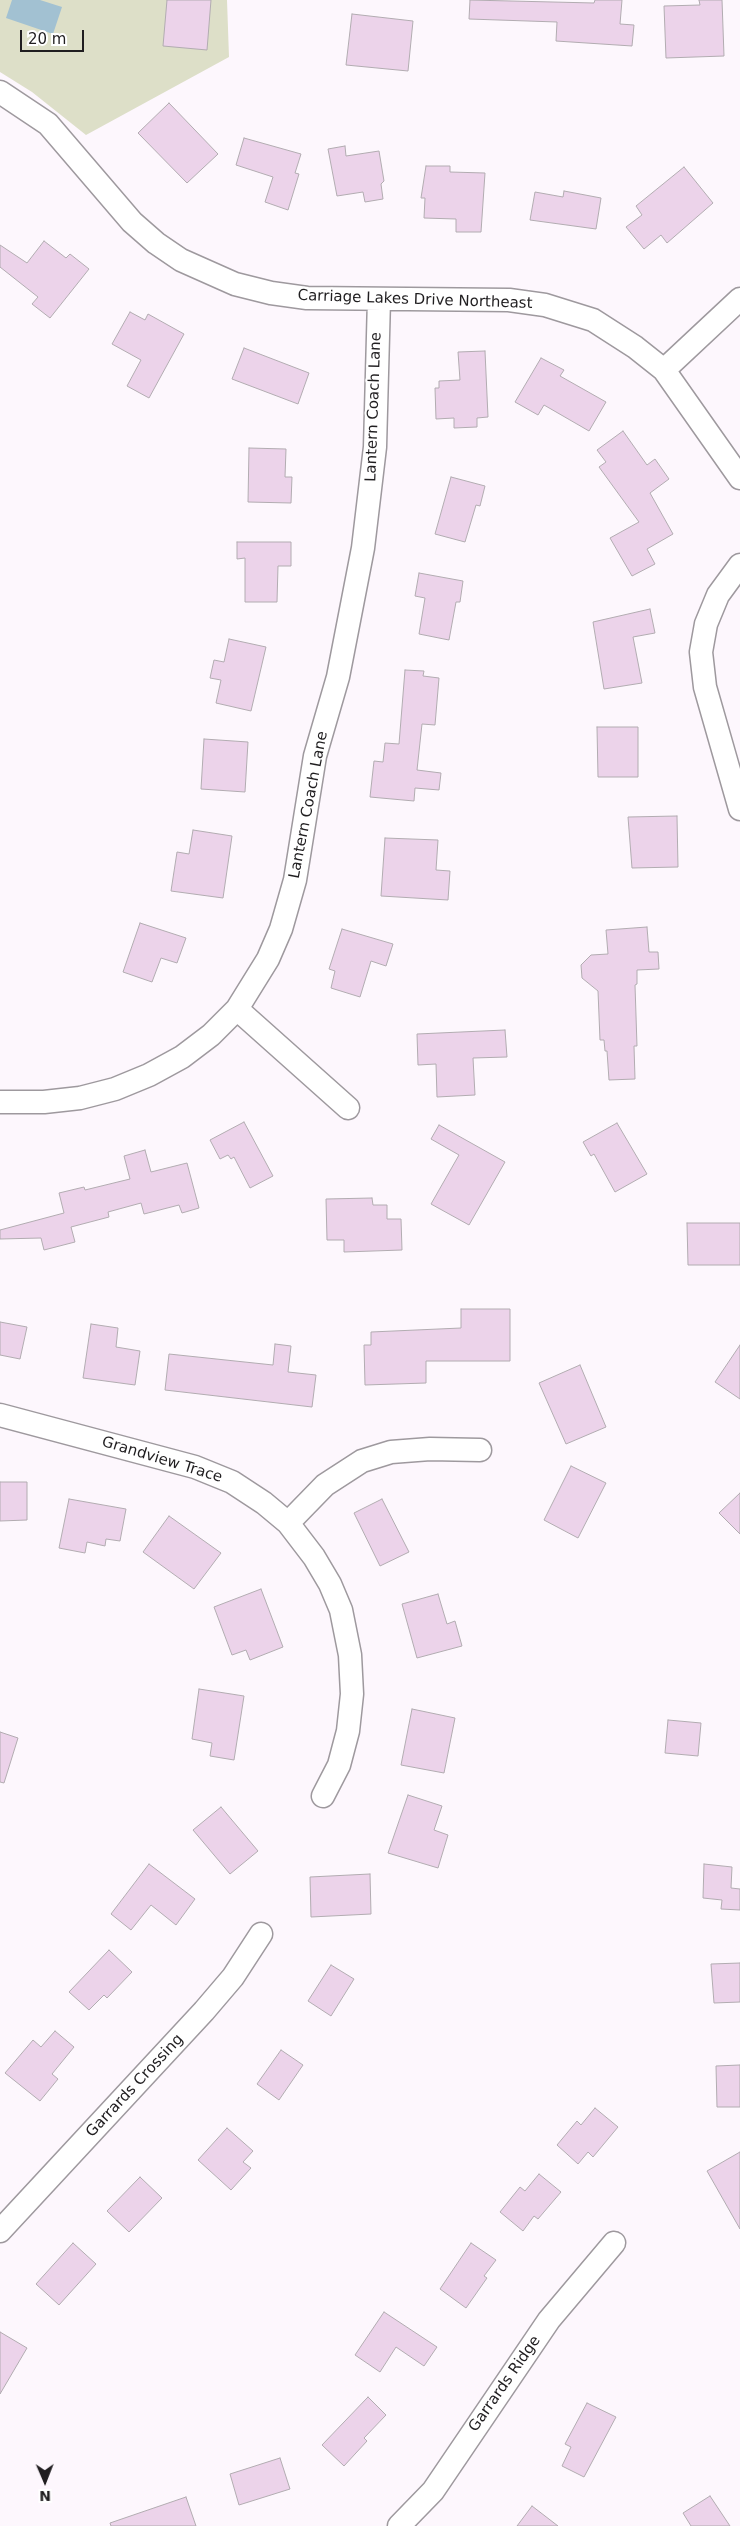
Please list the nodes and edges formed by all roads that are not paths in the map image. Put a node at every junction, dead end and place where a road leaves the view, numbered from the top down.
1 (0, 92) edge
2 (379, 299) junction
3 (740, 299) edge
4 (664, 370) junction
5 (740, 478) edge
6 (740, 564) edge
7 (740, 809) edge
8 (237, 1009) junction
9 (0, 1102) edge
10 (348, 1108) dead end
11 (0, 1415) edge
12 (480, 1450) dead end
13 (288, 1523) junction
14 (323, 1796) dead end
15 (261, 1934) dead end
16 (0, 2231) edge
17 (614, 2243) dead end
18 (399, 2526) edge

1 - 2 street, Carriage Lakes Drive Northeast
2 - 4 street, Carriage Lakes Drive Northeast
2 - 8 street, Lantern Coach Lane
3 - 4 street
4 - 5 street, Carriage Lakes Drive Northeast
6 - 7 street
8 - 9 street, Lantern Coach Lane
8 - 10 street
11 - 13 street, Grandview Trace
12 - 13 street
13 - 14 street, Grandview Trace
15 - 16 street, Garrards Crossing
17 - 18 street, Garrards Ridge

